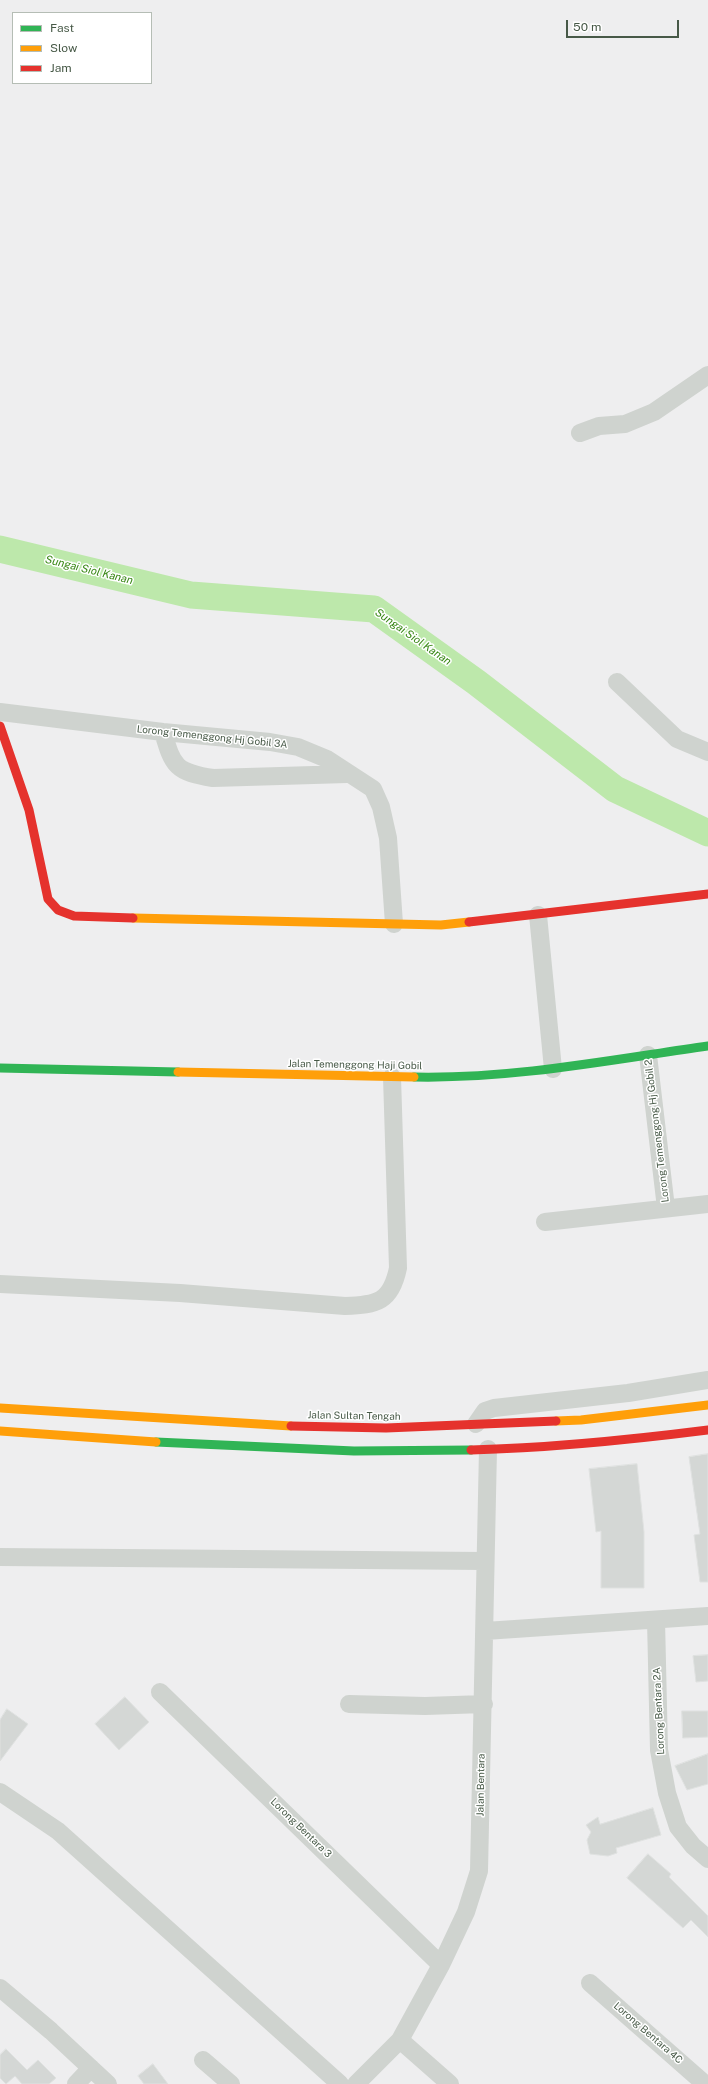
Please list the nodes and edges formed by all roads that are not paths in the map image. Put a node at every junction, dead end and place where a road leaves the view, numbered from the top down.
1 (708, 375) edge
2 (580, 433) dead end
3 (617, 682) dead end
4 (0, 712) edge
5 (0, 726) edge
6 (163, 732) junction
7 (708, 752) edge
8 (347, 774) junction
9 (708, 894) edge
10 (538, 915) junction
11 (394, 924) junction
12 (708, 1046) edge
13 (648, 1055) junction
14 (0, 1068) edge
15 (553, 1070) junction
16 (392, 1077) junction
17 (708, 1204) edge
18 (666, 1208) junction
19 (545, 1222) dead end
20 (0, 1284) edge
21 (708, 1380) edge
22 (708, 1405) edge
23 (0, 1408) edge
24 (476, 1424) junction
25 (708, 1430) edge
26 (0, 1431) edge
27 (488, 1449) junction
28 (0, 1557) edge
29 (484, 1561) junction
30 (708, 1616) edge
31 (656, 1620) junction
32 (485, 1631) junction
33 (160, 1692) dead end
34 (348, 1704) dead end
35 (484, 1704) junction
36 (0, 1792) edge
37 (708, 1860) edge
38 (441, 1965) junction
39 (590, 1983) dead end
40 (0, 1988) edge
41 (400, 2040) junction
42 (203, 2060) dead end
43 (91, 2068) junction
44 (76, 2084) edge
45 (108, 2084) edge
46 (232, 2084) edge
47 (340, 2084) edge
48 (356, 2084) edge
49 (450, 2084) edge
50 (705, 2084) edge

1 - 2 street
3 - 7 street
4 - 6 street, Lorong Temenggong Hj Gobil 3A
5 - 11 street
6 - 8 street, Lorong Temenggong Hj Gobil 3A
6 - 8 street
8 - 11 street, Lorong Temenggong Hj Gobil 3A
9 - 10 street
10 - 11 street
10 - 15 street
12 - 13 street, Jalan Temenggong Haji Gobil
13 - 15 street, Jalan Temenggong Haji Gobil
13 - 18 street, Lorong Temenggong Hj Gobil 2
14 - 16 street, Jalan Temenggong Haji Gobil
15 - 16 street, Jalan Temenggong Haji Gobil
16 - 20 street
17 - 18 street, Lorong Temenggong Hj Gobil 2
18 - 19 street, Lorong Temenggong Hj Gobil 2
21 - 24 street
22 - 24 street, Jalan Sultan Tengah
23 - 24 street, Jalan Sultan Tengah
25 - 27 street
26 - 27 street
27 - 29 street, Jalan Bentara
28 - 29 street
29 - 32 street, Jalan Bentara
30 - 31 street
31 - 32 street
31 - 37 street, Lorong Bentara 2A
32 - 35 street, Jalan Bentara
33 - 38 street, Lorong Bentara 3
34 - 35 street
35 - 38 street, Jalan Bentara
36 - 47 street
38 - 41 street, Jalan Bentara
39 - 50 street, Lorong Bentara 4C
40 - 43 street
41 - 48 street, Jalan Bentara
41 - 49 street
42 - 46 street
43 - 44 street
43 - 45 street

